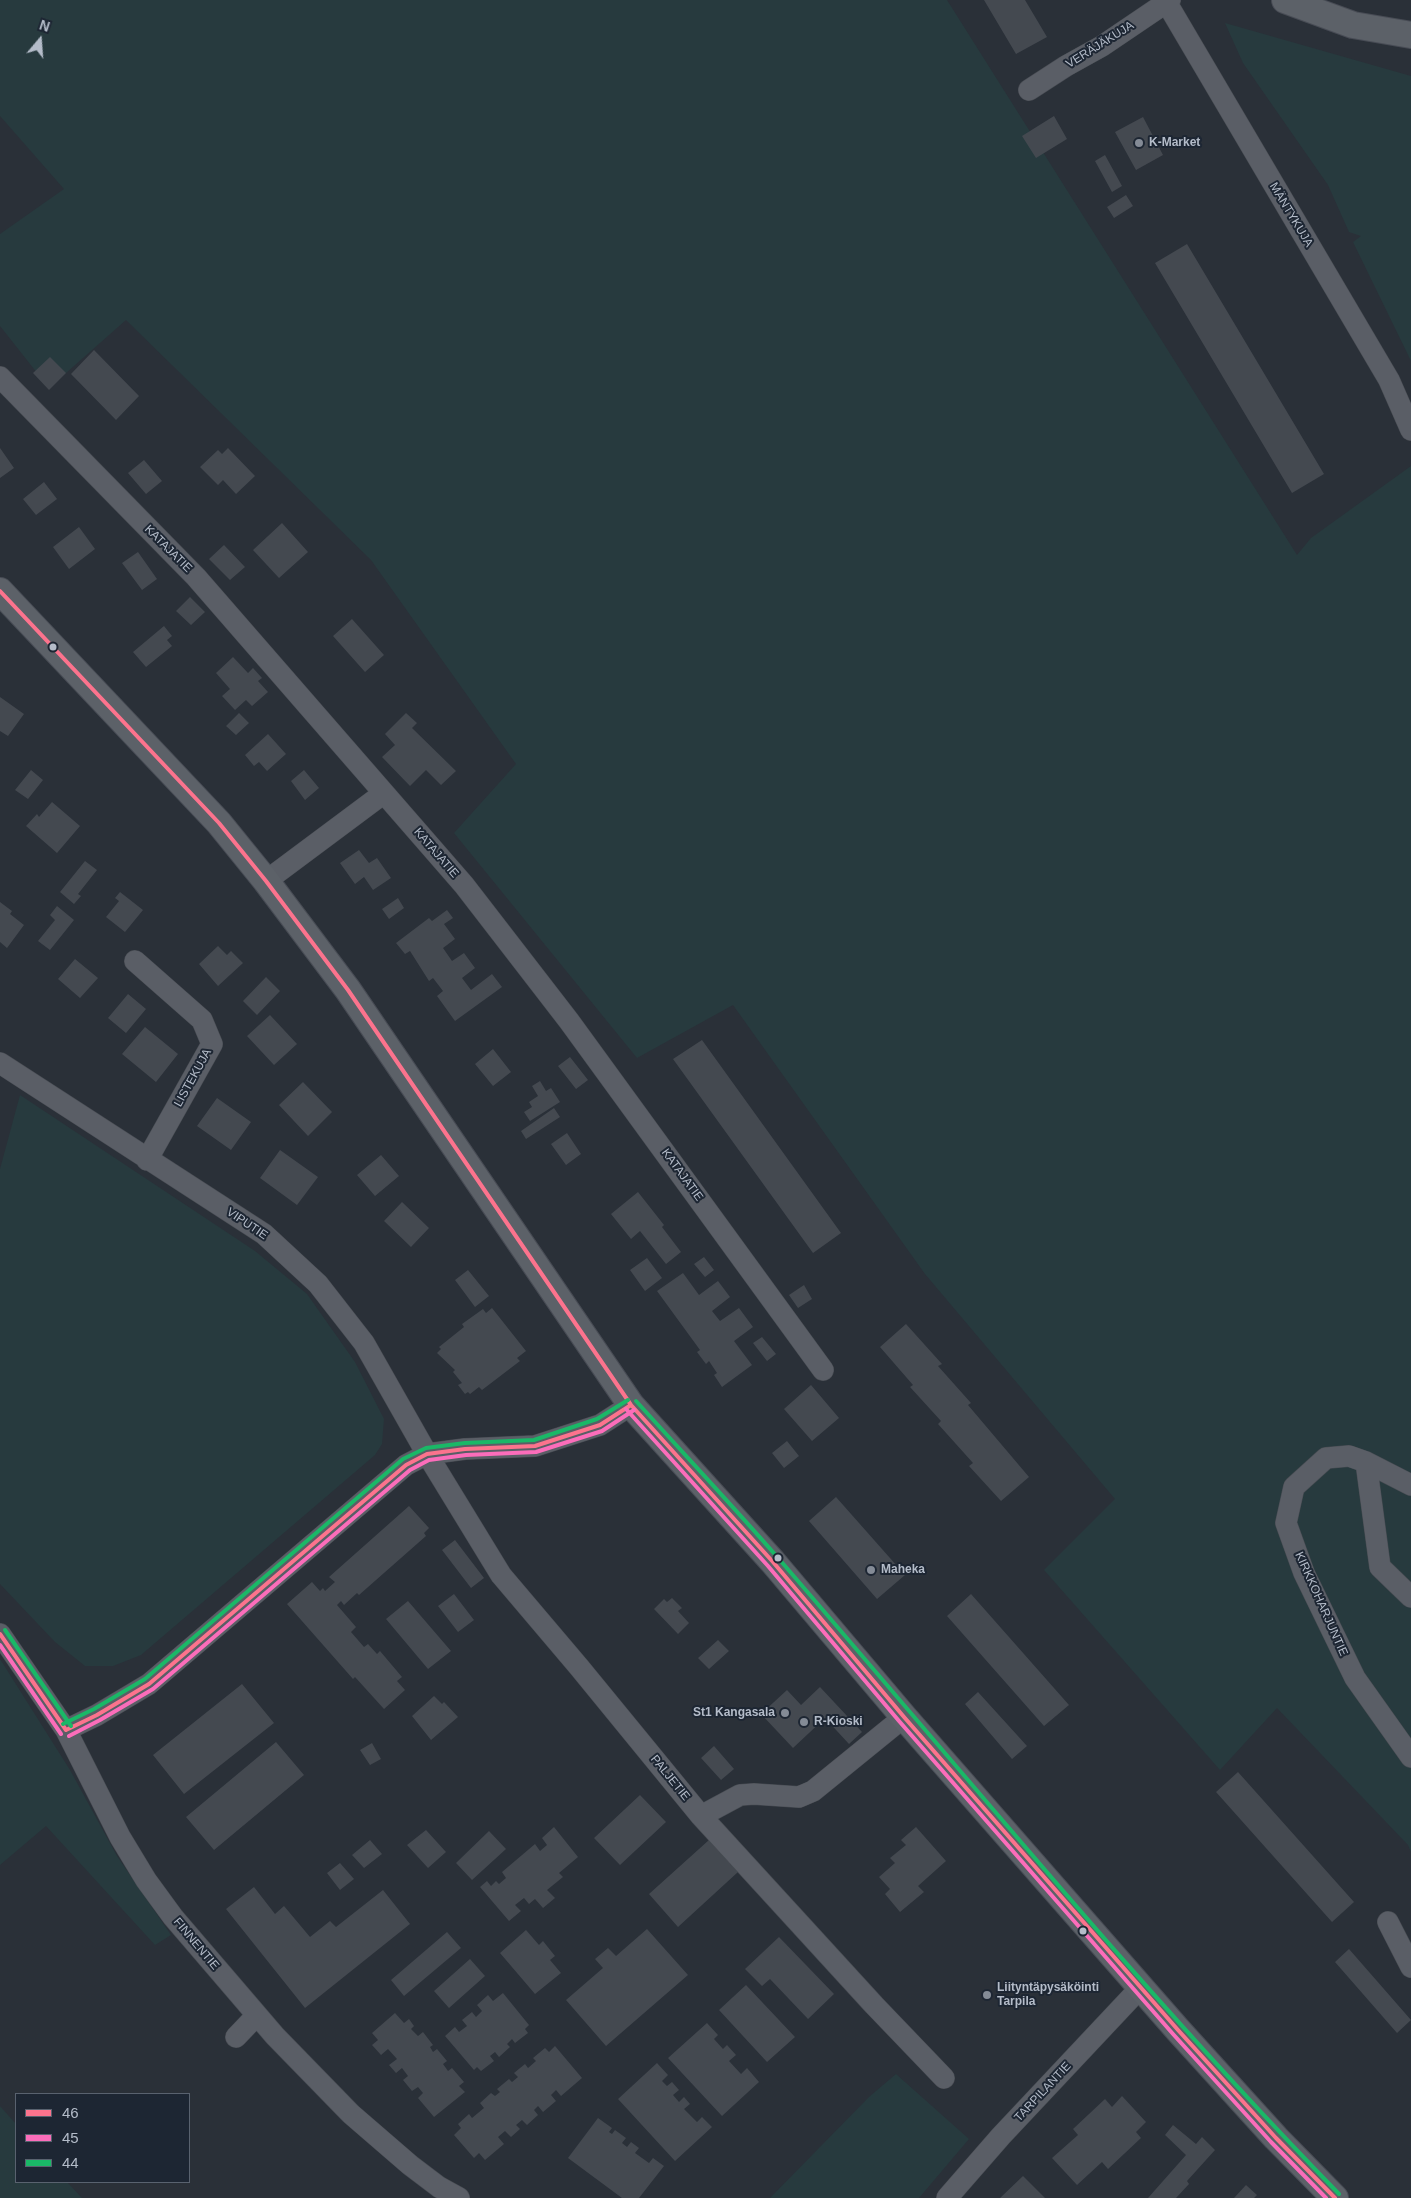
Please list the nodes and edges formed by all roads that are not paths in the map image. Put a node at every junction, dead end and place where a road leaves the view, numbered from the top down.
1 (1285, 0) edge
2 (1167, 1) edge
3 (1411, 35) edge
4 (1029, 90) dead end
5 (0, 377) edge
6 (1411, 430) edge
7 (0, 591) edge
8 (384, 793) junction
9 (266, 881) junction
10 (135, 961) dead end
11 (0, 1064) edge
12 (147, 1160) junction
13 (823, 1370) dead end
14 (632, 1405) junction
15 (427, 1454) junction
16 (1366, 1462) junction
17 (1411, 1485) edge
18 (1411, 1597) edge
19 (0, 1634) edge
20 (904, 1717) junction
21 (66, 1730) junction
22 (1411, 1757) edge
23 (701, 1816) junction
24 (1388, 1922) dead end
25 (1411, 1967) edge
26 (1141, 1987) junction
27 (256, 2015) junction
28 (236, 2037) dead end
29 (944, 2078) dead end
30 (459, 2198) edge
31 (947, 2198) edge
32 (1335, 2198) edge

1 - 3 main road
2 - 4 street, VERÄJÄKUJA
2 - 6 street, MÄNTYKUJA
5 - 8 street, KATAJATIE
7 - 9 main road
8 - 9 street
8 - 13 street, KATAJATIE
9 - 14 main road
10 - 12 street, LISTEKUJA
11 - 12 street, VIPUTIE
12 - 15 street, VIPUTIE
14 - 15 street
14 - 20 main road
15 - 21 street
15 - 23 street, PALJETIE
16 - 17 street, KIRKKOHARJUNTIE
16 - 18 street
16 - 22 street, KIRKKOHARJUNTIE
19 - 21 street, FINNENTIE
20 - 23 street
20 - 26 main road
21 - 27 street, FINNENTIE
23 - 29 street, PALJETIE
24 - 25 street
26 - 31 street, TARPILANTIE
26 - 32 main road
27 - 28 street
27 - 30 street, FINNENTIE

